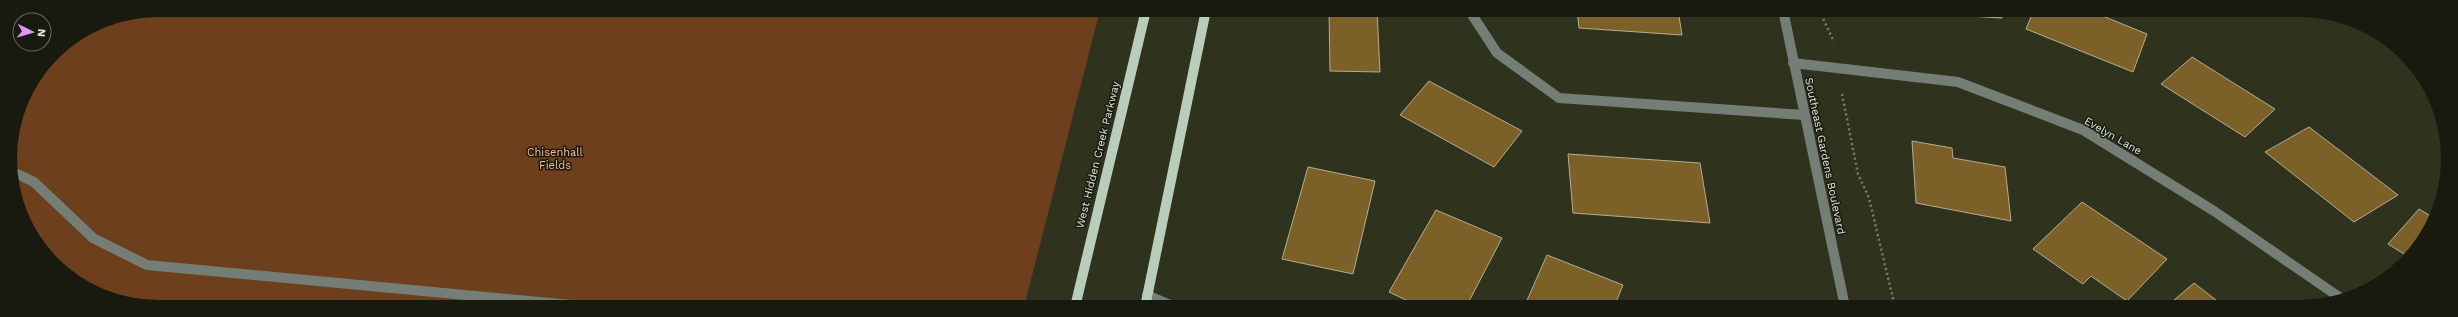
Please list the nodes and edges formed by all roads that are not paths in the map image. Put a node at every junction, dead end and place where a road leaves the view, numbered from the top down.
1 (1144, 17) edge
2 (1205, 17) edge
3 (1474, 17) edge
4 (1784, 17) edge
5 (1794, 63) junction
6 (1804, 115) junction
7 (18, 174) edge
8 (1147, 295) junction
9 (2336, 295) edge
10 (519, 300) edge
11 (1076, 300) edge
12 (1146, 300) edge
13 (1159, 300) edge
14 (1844, 300) edge

1 - 11 main road, West Hidden Creek Parkway
2 - 8 main road
3 - 6 street
4 - 5 street, Southeast Gardens Boulevard
5 - 6 street, Southeast Gardens Boulevard
5 - 9 street, Evelyn Lane
6 - 14 street, Southeast Gardens Boulevard
7 - 10 street
8 - 12 main road
8 - 13 street

